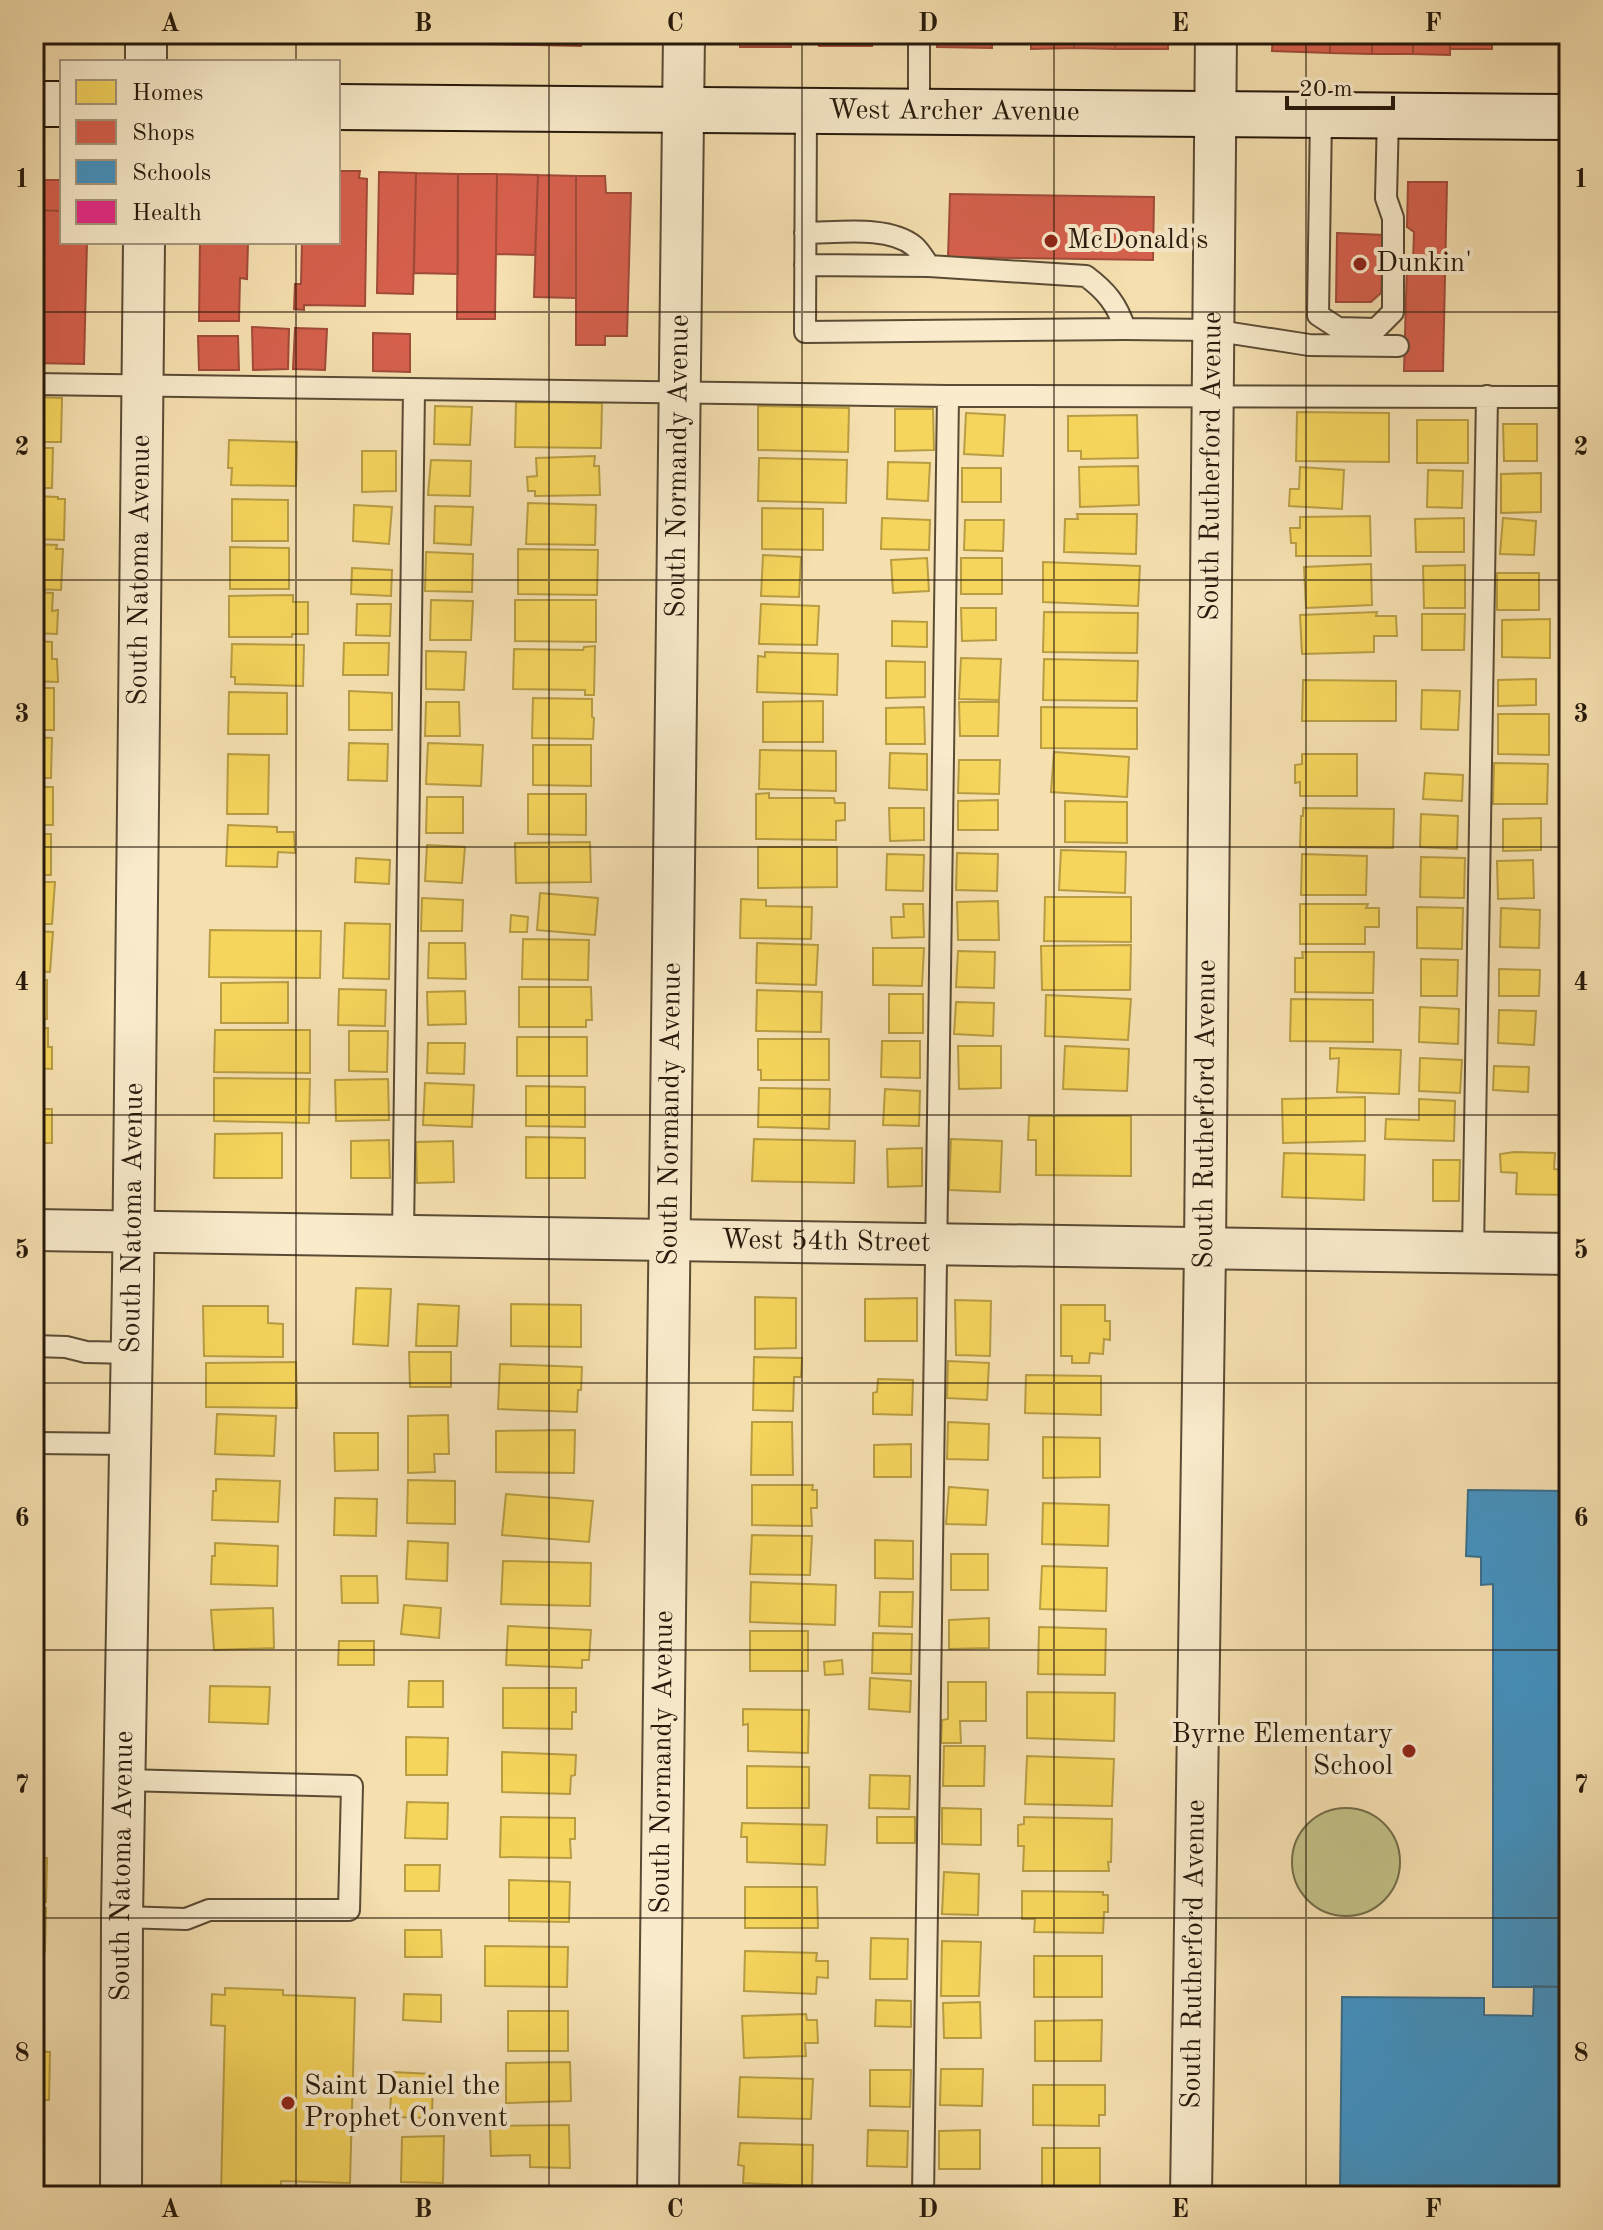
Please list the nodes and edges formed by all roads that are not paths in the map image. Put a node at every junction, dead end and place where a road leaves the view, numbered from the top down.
1 (146, 34) edge
2 (684, 34) edge
3 (919, 34) edge
4 (1216, 34) edge
5 (146, 60) edge
6 (34, 104) edge
7 (60, 104) edge
8 (340, 107) edge
9 (683, 110) junction
10 (806, 111) junction
11 (919, 112) junction
12 (1216, 114) junction
13 (1321, 115) junction
14 (1388, 116) junction
15 (1569, 117) edge
16 (1319, 211) junction
17 (805, 233) junction
18 (144, 244) edge
19 (805, 265) junction
20 (929, 266) junction
21 (1125, 329) junction
22 (1212, 330) junction
23 (1309, 345) junction
24 (1398, 346) dead end
25 (34, 384) edge
26 (142, 385) junction
27 (680, 388) junction
28 (414, 390) junction
29 (948, 396) junction
30 (1211, 396) junction
31 (1487, 396) junction
32 (1569, 397) edge
33 (34, 1230) edge
34 (133, 1232) junction
35 (403, 1236) junction
36 (670, 1240) junction
37 (936, 1244) junction
38 (1205, 1249) junction
39 (1473, 1252) junction
40 (1569, 1254) edge
41 (34, 1346) edge
42 (132, 1353) junction
43 (34, 1443) edge
44 (130, 1444) junction
45 (124, 1780) junction
46 (122, 1917) junction
47 (121, 2196) edge
48 (658, 2196) edge
49 (923, 2196) edge
50 (1191, 2196) edge

1 - 5 street
2 - 9 street, South Normandy Avenue
3 - 11 lane
4 - 12 street, South Rutherford Avenue
6 - 7 main road
8 - 9 main road, West Archer Avenue
9 - 10 main road, West Archer Avenue
9 - 27 street, South Normandy Avenue
10 - 11 main road, West Archer Avenue
10 - 17 lane
11 - 12 main road, West Archer Avenue
12 - 13 main road, West Archer Avenue
12 - 22 street, South Rutherford Avenue
13 - 14 main road, West Archer Avenue
13 - 16 lane
14 - 15 main road, West Archer Avenue
14 - 16 lane
16 - 23 lane
17 - 19 lane
17 - 20 lane
18 - 26 street, South Natoma Avenue
19 - 20 lane
19 - 21 lane
20 - 21 lane
21 - 22 lane
22 - 23 lane
22 - 30 street, South Rutherford Avenue
23 - 24 lane
25 - 26 lane
26 - 28 lane
26 - 34 street, South Natoma Avenue
27 - 28 lane
27 - 29 lane
27 - 36 street, South Normandy Avenue
28 - 35 lane
29 - 30 lane
29 - 37 lane
30 - 31 lane
30 - 38 street, South Rutherford Avenue
31 - 32 lane
31 - 39 lane
33 - 34 street, West 54th Street
34 - 35 street, West 54th Street
34 - 42 street, South Natoma Avenue
35 - 36 street, West 54th Street
36 - 37 street, West 54th Street
36 - 48 street, South Normandy Avenue
37 - 38 street, West 54th Street
37 - 49 lane
38 - 39 street, West 54th Street
38 - 50 street, South Rutherford Avenue
39 - 40 street, West 54th Street
41 - 42 lane
42 - 44 street, South Natoma Avenue
43 - 44 lane
44 - 45 street, South Natoma Avenue
45 - 46 street, South Natoma Avenue
45 - 46 lane
46 - 47 street, South Natoma Avenue

